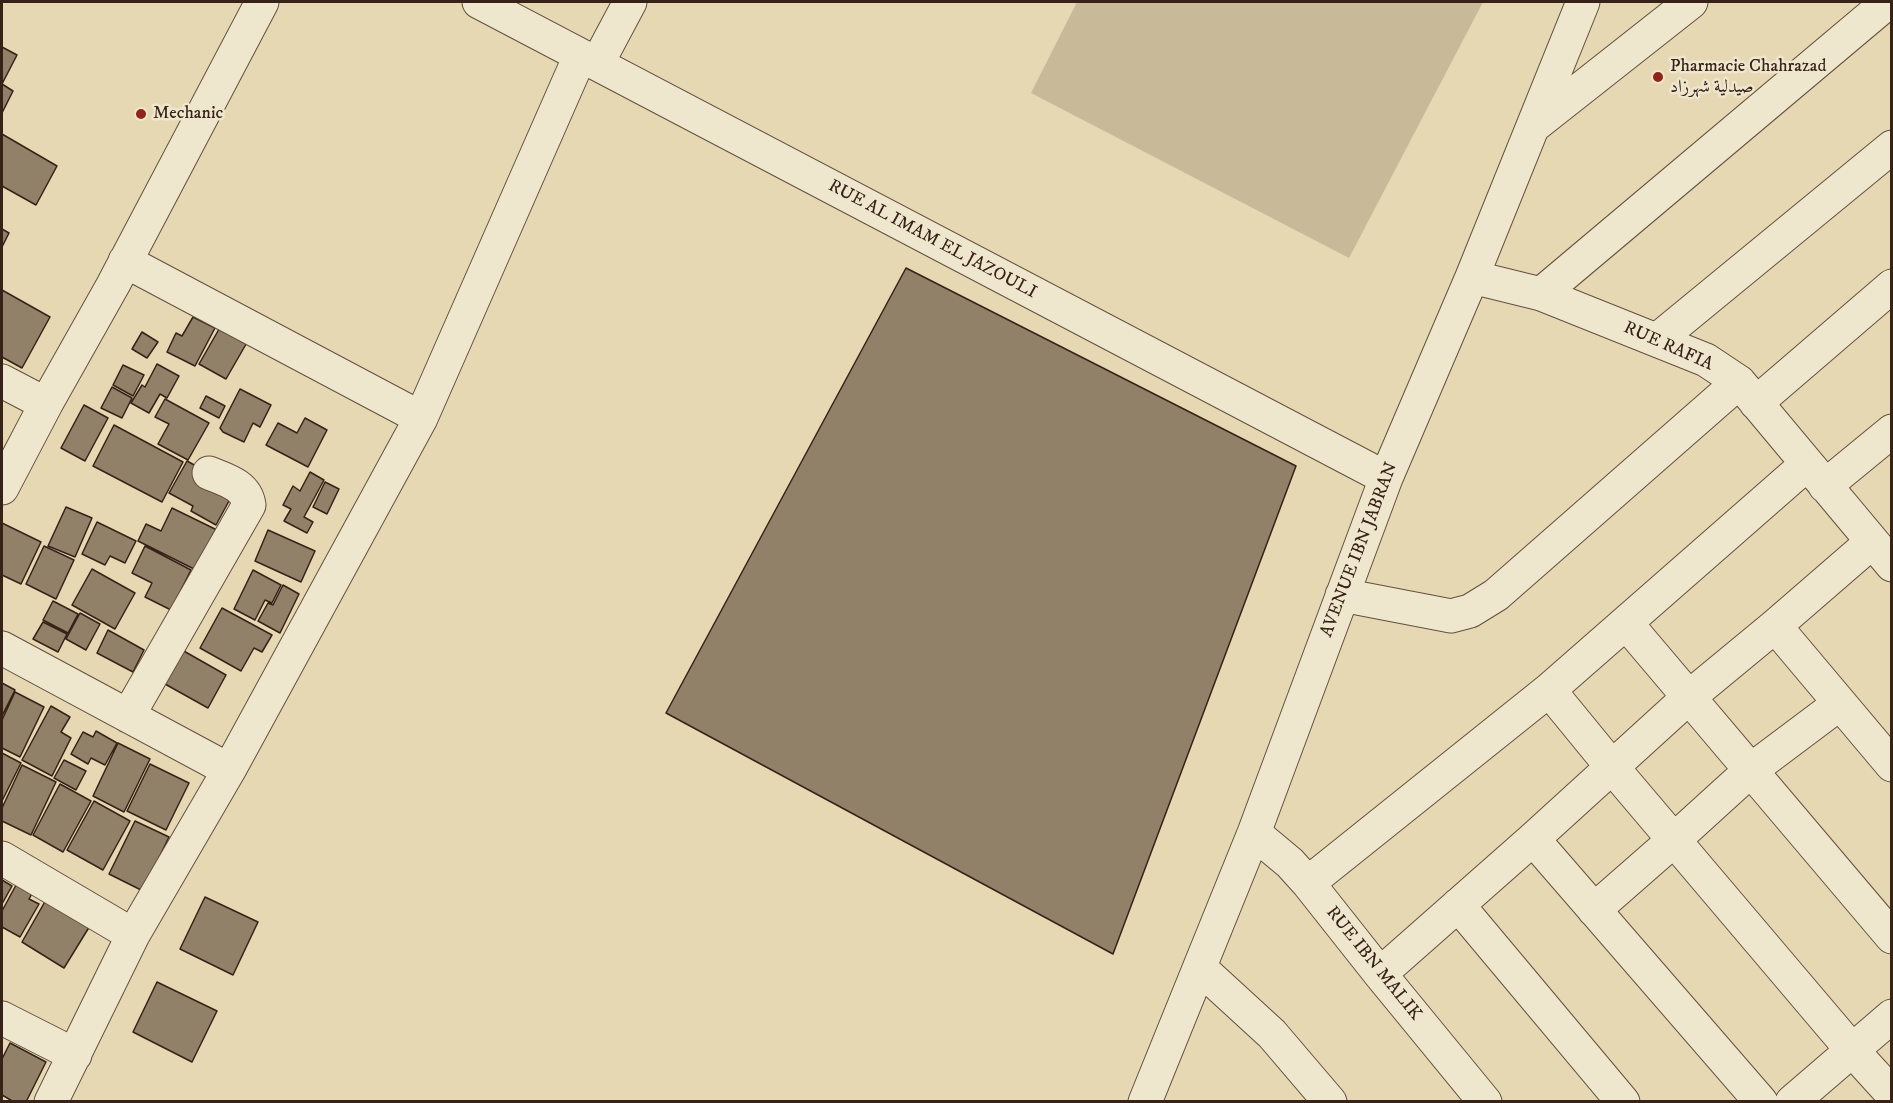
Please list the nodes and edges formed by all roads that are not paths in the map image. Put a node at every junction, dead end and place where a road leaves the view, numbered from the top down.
1 (262, 2) edge
2 (479, 2) edge
3 (630, 2) edge
4 (1583, 2) edge
5 (1691, 2) edge
6 (1888, 2) edge
7 (588, 60) junction
8 (1533, 127) junction
9 (1892, 147) edge
10 (125, 261) junction
11 (1472, 277) junction
12 (1892, 286) edge
13 (1541, 294) junction
14 (1658, 340) junction
15 (2, 381) edge
16 (1747, 393) junction
17 (46, 404) junction
18 (421, 418) junction
19 (1892, 431) edge
20 (209, 473) dead end
21 (1816, 475) junction
22 (1386, 478) junction
23 (2, 488) edge
24 (1882, 553) edge
25 (1342, 595) junction
26 (1626, 623) junction
27 (1775, 626) junction
28 (2, 648) edge
29 (1549, 690) junction
30 (1689, 697) junction
31 (1839, 704) junction
32 (128, 716) junction
33 (1892, 765) edge
34 (1612, 767) junction
35 (229, 770) junction
36 (1751, 770) junction
37 (1254, 833) junction
38 (1533, 839) junction
39 (1674, 840) junction
40 (2, 858) edge
41 (1308, 883) junction
42 (1458, 905) junction
43 (1593, 910) junction
44 (133, 935) junction
45 (1892, 937) edge
46 (1200, 968) junction
47 (1380, 974) junction
48 (1892, 1016) edge
49 (2, 1018) edge
50 (1852, 1050) junction
51 (75, 1055) junction
52 (1892, 1094) edge
53 (51, 1101) edge
54 (1145, 1101) edge
55 (1330, 1101) edge
56 (1485, 1101) edge
57 (1623, 1101) edge
58 (1761, 1101) edge
59 (1792, 1101) edge

1 - 10 street
2 - 7 street, RUE AL IMAM EL JAZOULI
3 - 7 street
4 - 8 street, AVENUE IBN JABRAN
5 - 8 street
6 - 13 street
7 - 18 street
7 - 22 street, RUE AL IMAM EL JAZOULI
8 - 11 street, AVENUE IBN JABRAN
9 - 14 street
10 - 17 street
10 - 18 street
11 - 13 street, RUE RAFIA
11 - 22 street, AVENUE IBN JABRAN
12 - 16 street
13 - 14 street, RUE RAFIA
14 - 16 street, RUE RAFIA
15 - 17 street
16 - 21 street, RUE RAFIA
16 - 25 street
17 - 23 street
18 - 35 street
19 - 21 street
20 - 32 street
21 - 24 street, RUE RAFIA
21 - 26 street
22 - 25 street, AVENUE IBN JABRAN
24 - 27 street
25 - 37 street, AVENUE IBN JABRAN
26 - 29 street
26 - 30 street
27 - 30 street
27 - 31 street
28 - 32 street
29 - 34 street
29 - 41 street
30 - 34 street
30 - 36 street
31 - 33 street
31 - 36 street
32 - 35 street
34 - 38 street
34 - 39 street
35 - 44 street
36 - 39 street
36 - 45 street
37 - 41 street, RUE IBN MALIK
37 - 46 street, AVENUE IBN JABRAN
38 - 42 street
38 - 43 street
39 - 43 street
39 - 50 street
40 - 44 street
41 - 47 street, RUE IBN MALIK
42 - 47 street
42 - 57 street
43 - 58 street
44 - 51 street
46 - 54 street, AVENUE IBN JABRAN
46 - 55 street
47 - 56 street, RUE IBN MALIK
48 - 50 street
49 - 51 street
50 - 52 street
50 - 59 street
51 - 53 street

